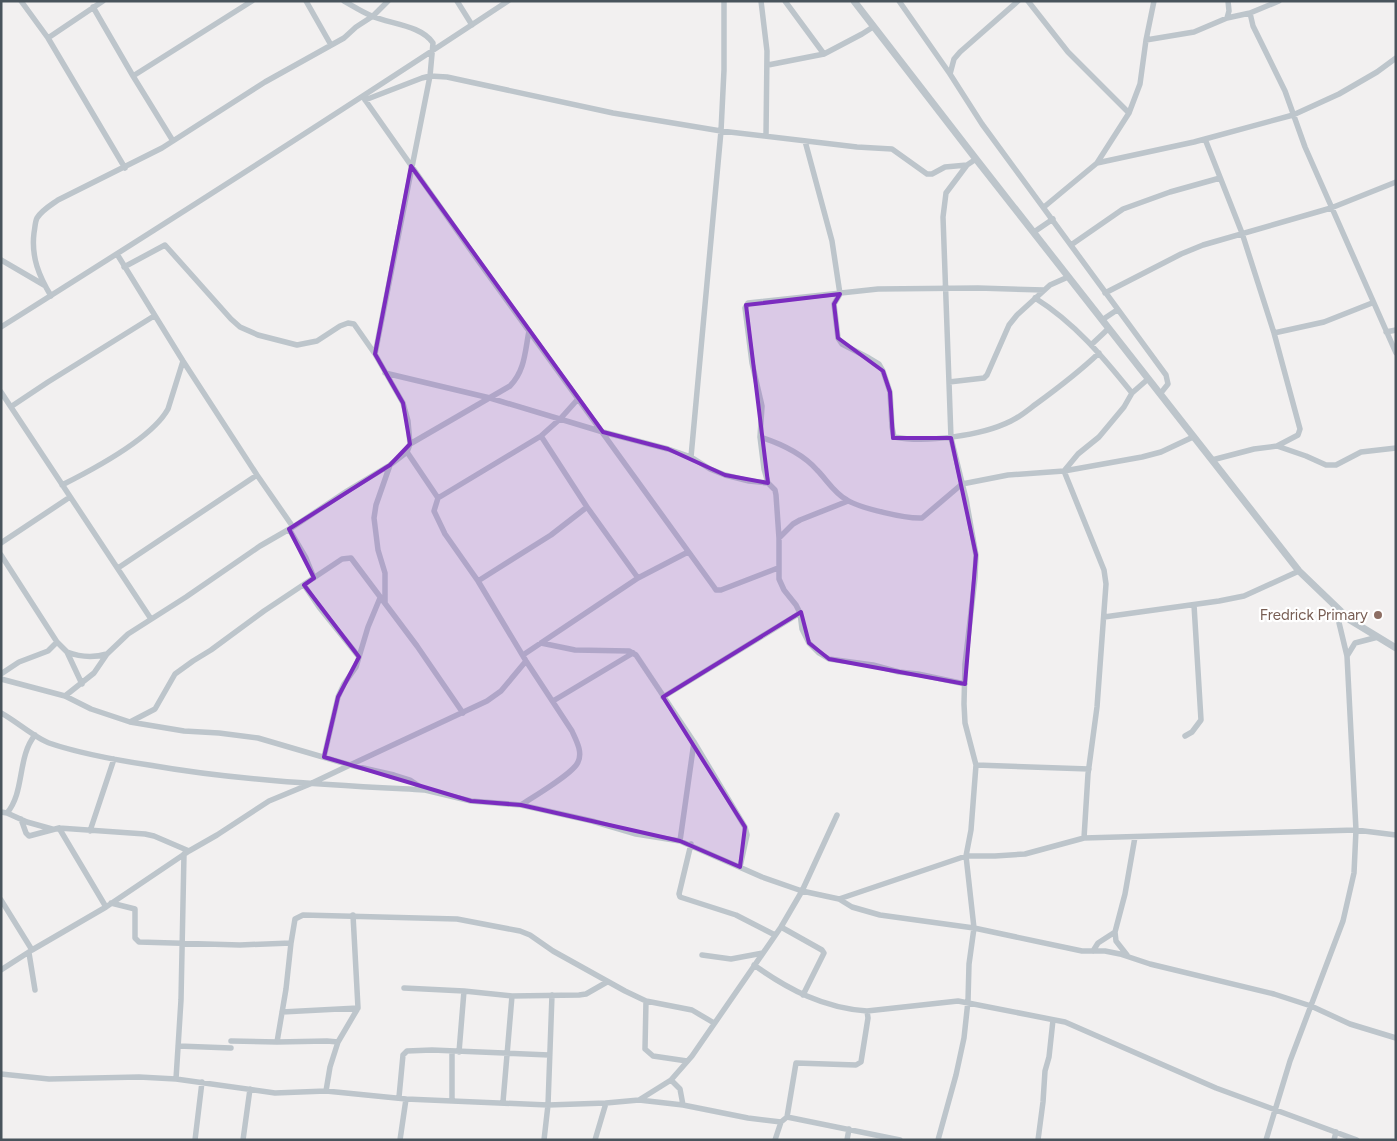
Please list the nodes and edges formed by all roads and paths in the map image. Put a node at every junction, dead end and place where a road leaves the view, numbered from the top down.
1 (21, 1) edge
2 (103, 1) edge
3 (252, 1) edge
4 (306, 1) edge
5 (344, 1) edge
6 (388, 1) edge
7 (457, 1) edge
8 (508, 1) edge
9 (724, 1) edge
10 (761, 1) edge
11 (785, 1) edge
12 (854, 1) edge
13 (899, 1) edge
14 (1018, 1) edge
15 (1028, 1) edge
16 (1154, 1) edge
17 (1228, 1) edge
18 (1279, 1) edge
19 (93, 7) junction
20 (1250, 13) junction
21 (373, 16) junction
22 (1227, 18) junction
23 (472, 25) junction
24 (873, 27) junction
25 (48, 38) junction
26 (1146, 40) junction
27 (331, 45) junction
28 (434, 50) junction
29 (824, 54) junction
30 (1396, 58) edge
31 (768, 65) junction
32 (950, 74) junction
33 (132, 76) junction
34 (430, 76) junction
35 (364, 98) junction
36 (1129, 113) junction
37 (1293, 114) junction
38 (721, 131) junction
39 (766, 136) junction
40 (1205, 138) junction
41 (173, 141) junction
42 (804, 141) junction
43 (976, 159) junction
44 (1097, 162) junction
45 (411, 166) junction
46 (967, 166) junction
47 (125, 168) junction
48 (1220, 178) junction
49 (1396, 182) edge
50 (1044, 208) junction
51 (1331, 208) junction
52 (1053, 219) junction
53 (1034, 232) junction
54 (1242, 233) junction
55 (1071, 245) junction
56 (116, 254) junction
57 (1, 260) edge
58 (124, 267) junction
59 (1068, 277) junction
60 (44, 285) junction
61 (945, 288) junction
62 (1044, 290) junction
63 (1105, 293) junction
64 (840, 294) junction
65 (51, 296) junction
66 (1035, 298) junction
67 (1372, 303) junction
68 (1118, 310) junction
69 (154, 316) junction
70 (1102, 320) junction
71 (1, 327) edge
72 (1108, 329) junction
73 (1396, 330) edge
74 (529, 332) junction
75 (1386, 332) junction
76 (1274, 333) junction
77 (1091, 345) junction
78 (1098, 353) junction
79 (1396, 353) edge
80 (375, 354) junction
81 (183, 361) junction
82 (385, 373) junction
83 (1148, 379) junction
84 (949, 382) junction
85 (1, 392) edge
86 (1132, 394) junction
87 (1160, 394) junction
88 (490, 398) junction
89 (578, 399) junction
90 (12, 406) junction
91 (561, 418) junction
92 (603, 432) junction
93 (541, 436) junction
94 (1193, 437) junction
95 (760, 438) junction
96 (951, 438) junction
97 (410, 444) junction
98 (1276, 446) junction
99 (1396, 448) edge
100 (407, 452) junction
101 (690, 458) junction
102 (1212, 460) junction
103 (390, 465) junction
104 (1064, 471) junction
105 (257, 475) junction
106 (768, 483) junction
107 (962, 484) junction
108 (62, 485) junction
109 (70, 497) junction
110 (438, 498) junction
111 (848, 501) junction
112 (587, 507) junction
113 (291, 528) junction
114 (779, 538) junction
115 (1, 543) edge
116 (688, 552) junction
117 (1, 555) edge
118 (118, 568) junction
119 (778, 568) junction
120 (1299, 570) junction
121 (314, 578) junction
122 (638, 578) junction
123 (478, 580) junction
124 (304, 585) junction
125 (382, 600) junction
126 (1194, 605) junction
127 (1335, 605) junction
128 (800, 613) junction
129 (1104, 617) junction
130 (151, 619) junction
131 (1378, 637) junction
132 (57, 642) junction
133 (541, 643) junction
134 (1396, 648) edge
135 (67, 652) junction
136 (633, 653) junction
137 (107, 654) junction
138 (1347, 656) junction
139 (359, 657) junction
140 (525, 658) junction
141 (1, 674) edge
142 (1, 679) edge
143 (82, 684) junction
144 (965, 684) junction
145 (65, 696) junction
146 (664, 697) junction
147 (554, 701) junction
148 (1, 713) edge
149 (463, 713) junction
150 (130, 722) junction
151 (35, 735) junction
152 (1185, 736) dead end
153 (694, 742) junction
154 (324, 757) junction
155 (114, 760) junction
156 (350, 765) junction
157 (976, 765) junction
158 (1089, 769) junction
159 (310, 784) junction
160 (425, 790) junction
161 (521, 805) junction
162 (4, 812) edge
163 (838, 814) dead end
164 (21, 819) junction
165 (60, 828) junction
166 (52, 829) junction
167 (1356, 830) junction
168 (90, 831) junction
169 (1396, 835) edge
170 (1135, 837) junction
171 (1084, 838) junction
172 (680, 841) junction
173 (691, 844) junction
174 (186, 853) junction
175 (966, 856) junction
176 (740, 867) junction
177 (802, 890) junction
178 (839, 899) junction
179 (1, 900) edge
180 (109, 905) junction
181 (352, 915) junction
182 (781, 927) junction
183 (974, 928) junction
184 (1115, 932) junction
185 (775, 935) junction
186 (291, 943) junction
187 (181, 944) junction
188 (1093, 950) junction
189 (30, 952) junction
190 (763, 953) junction
191 (702, 955) dead end
192 (1130, 958) junction
193 (754, 965) junction
194 (1, 970) edge
195 (607, 982) junction
196 (404, 988) dead end
197 (35, 990) dead end
198 (464, 991) junction
199 (552, 994) junction
200 (803, 995) junction
201 (512, 996) junction
202 (646, 1002) junction
203 (968, 1002) junction
204 (1311, 1006) junction
205 (358, 1008) junction
206 (867, 1011) junction
207 (282, 1012) junction
208 (1053, 1020) junction
209 (714, 1023) junction
210 (1396, 1038) edge
211 (231, 1041) dead end
212 (277, 1042) junction
213 (338, 1042) junction
214 (178, 1046) junction
215 (231, 1048) dead end
216 (455, 1052) junction
217 (508, 1054) junction
218 (549, 1055) junction
219 (688, 1061) junction
220 (1, 1074) edge
221 (176, 1079) junction
222 (671, 1080) junction
223 (202, 1082) junction
224 (250, 1089) junction
225 (326, 1091) junction
226 (399, 1097) junction
227 (406, 1099) junction
228 (452, 1100) junction
229 (639, 1100) junction
230 (503, 1102) junction
231 (606, 1103) junction
232 (683, 1104) junction
233 (548, 1105) junction
234 (1274, 1109) junction
235 (787, 1117) junction
236 (781, 1122) junction
237 (849, 1129) junction
238 (1336, 1132) junction
239 (245, 1139) edge
240 (194, 1140) edge
241 (400, 1140) edge
242 (544, 1140) edge
243 (595, 1140) edge
244 (775, 1140) edge
245 (847, 1140) edge
246 (900, 1140) edge
247 (938, 1140) edge
248 (1038, 1140) edge
249 (1266, 1140) edge
250 (1334, 1140) edge
251 (1357, 1140) edge

1 - 25 street
2 - 19 street
3 - 33 street
4 - 27 street
5 - 21 street
6 - 21 street
7 - 23 street
8 - 23 street
9 - 38 street
10 - 31 street
11 - 29 street
12 - 24 street
13 - 32 street
14 - 32 street
15 - 36 street
16 - 26 street
17 - 22 street
18 - 20 street
19 - 25 street
19 - 33 street
20 - 22 street
20 - 37 street
21 - 27 street
21 - 28 street
22 - 26 street
23 - 28 street
24 - 29 street
24 - 43 street
25 - 47 street
26 - 36 street
27 - 41 street
28 - 34 street
28 - 35 street
29 - 31 street
30 - 37 street
31 - 39 street
32 - 50 street
33 - 41 street
34 - 35 street
34 - 38 street
34 - 45 street
35 - 45 street
35 - 56 street
36 - 44 street
37 - 40 street
37 - 51 street
38 - 39 street
38 - 101 street
39 - 42 street
40 - 44 street
40 - 48 street
41 - 47 street
42 - 46 street
42 - 64 street
43 - 46 street
43 - 53 street
44 - 50 street
45 - 74 street
45 - 80 street
46 - 61 street
47 - 60 street
48 - 54 street
48 - 55 street
49 - 51 street
50 - 52 street
51 - 54 street
51 - 67 street
52 - 53 street
52 - 55 street
53 - 59 street
54 - 63 street
54 - 76 street
55 - 63 street
56 - 58 street
56 - 65 street
57 - 60 street
58 - 69 street
58 - 80 street
59 - 62 street
59 - 70 street
60 - 65 street
61 - 62 street
61 - 64 street
61 - 84 street
62 - 66 street
63 - 68 street
64 - 95 street
64 - 96 street
65 - 71 street
66 - 77 street
66 - 84 street
67 - 75 street
67 - 76 street
68 - 70 street
68 - 87 street
69 - 81 street
69 - 90 street
70 - 72 street
72 - 77 street
72 - 83 street
73 - 75 street
74 - 88 street
74 - 89 street
75 - 79 street
76 - 98 street
77 - 78 street
78 - 86 street
78 - 96 street
80 - 82 street
81 - 105 street
81 - 108 street
82 - 88 street
82 - 97 street
83 - 86 street
83 - 87 street
84 - 96 street
85 - 90 street
86 - 104 street
87 - 94 street
88 - 91 street
88 - 97 street
89 - 91 street
89 - 92 street
90 - 108 street
91 - 92 street
91 - 93 street
92 - 101 street
92 - 116 street
93 - 110 street
93 - 112 street
94 - 102 street
94 - 104 street
95 - 106 street
95 - 111 street
96 - 107 street
97 - 100 street
98 - 99 street
98 - 102 street
100 - 103 street
100 - 110 street
101 - 106 street
102 - 120 street
103 - 113 street
103 - 125 street
104 - 107 street
104 - 129 street
105 - 113 street
105 - 118 street
106 - 114 street
107 - 111 street
107 - 144 street
108 - 109 street
109 - 115 street
109 - 118 street
110 - 123 street
111 - 114 street
112 - 122 street
112 - 123 street
113 - 121 street
113 - 130 street
114 - 119 street
116 - 119 street
116 - 122 street
117 - 132 street
118 - 130 street
119 - 128 street
120 - 126 street
120 - 127 street
121 - 124 street
121 - 125 street
122 - 133 street
123 - 140 street
124 - 139 street
124 - 150 street
125 - 139 street
125 - 149 street
126 - 129 street
126 - 152 street
127 - 131 street
127 - 138 street
128 - 144 street
128 - 146 street
129 - 158 street
130 - 137 street
131 - 134 street
131 - 138 street
132 - 135 street
132 - 141 street
133 - 136 street
133 - 140 street
135 - 137 street
135 - 143 street
136 - 146 street
136 - 147 street
137 - 143 street
138 - 167 street
139 - 154 street
140 - 147 street
140 - 149 street
142 - 145 street
143 - 145 street
144 - 157 street
145 - 150 street
146 - 153 street
147 - 161 street
148 - 151 street
149 - 156 street
150 - 154 street
151 - 155 street
151 - 162 street
153 - 172 street
153 - 176 street
154 - 156 street
155 - 159 street
155 - 168 street
156 - 159 street
156 - 160 street
157 - 158 street
157 - 175 street
158 - 171 street
159 - 160 street
159 - 174 street
160 - 161 street
161 - 172 street
162 - 164 street
163 - 177 street
164 - 166 street
164 - 166 street
165 - 166 street
165 - 168 street
165 - 180 street
167 - 169 street
167 - 170 street
167 - 204 street
168 - 174 street
170 - 171 street
170 - 184 street
171 - 175 street
172 - 173 street
173 - 176 street
173 - 185 street
174 - 180 street
174 - 187 street
175 - 178 street
175 - 183 street
176 - 177 street
177 - 178 street
177 - 182 street
178 - 183 street
179 - 189 street
180 - 187 street
180 - 189 street
181 - 186 street
181 - 195 street
181 - 205 street
182 - 185 street
182 - 200 street
183 - 188 street
183 - 203 street
184 - 188 street
184 - 192 street
185 - 190 street
186 - 187 street
186 - 207 street
187 - 214 street
188 - 192 street
189 - 194 street
189 - 197 street
190 - 191 street
190 - 193 street
192 - 204 street
193 - 200 street
193 - 209 street
195 - 199 street
195 - 202 street
196 - 198 street
198 - 201 street
198 - 216 street
199 - 201 street
199 - 218 street
200 - 206 street
201 - 217 street
202 - 209 street
202 - 219 street
203 - 206 street
203 - 208 street
203 - 247 street
204 - 210 street
204 - 234 street
205 - 207 street
205 - 213 street
206 - 235 street
207 - 212 street
208 - 234 street
208 - 248 street
209 - 219 street
211 - 212 street
212 - 213 street
213 - 225 street
214 - 215 street
214 - 221 street
216 - 217 street
216 - 226 street
216 - 228 street
217 - 218 street
217 - 230 street
218 - 233 street
219 - 222 street
220 - 221 street
221 - 223 street
222 - 229 street
222 - 232 street
223 - 224 street
223 - 240 street
224 - 225 street
224 - 239 street
225 - 226 street
226 - 227 street
227 - 228 street
227 - 241 street
228 - 230 street
229 - 231 street
229 - 232 street
230 - 233 street
231 - 233 street
231 - 243 street
232 - 236 street
233 - 242 street
234 - 238 street
234 - 249 street
235 - 236 street
235 - 237 street
236 - 244 street
237 - 245 street
237 - 246 street
238 - 250 street
238 - 251 street

